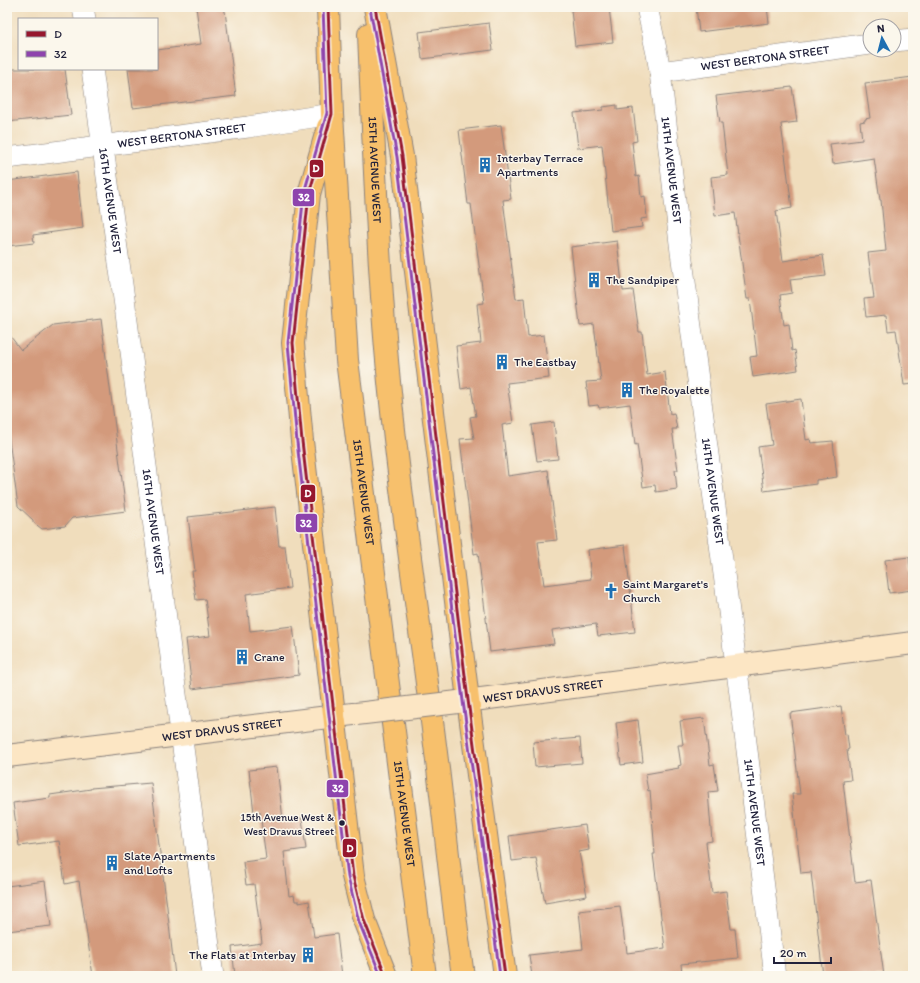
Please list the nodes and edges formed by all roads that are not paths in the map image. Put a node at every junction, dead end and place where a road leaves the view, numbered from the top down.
1 (83, 7) edge
2 (328, 7) edge
3 (367, 7) edge
4 (375, 7) edge
5 (647, 7) edge
6 (85, 18) edge
7 (913, 39) edge
8 (902, 40) edge
9 (862, 45) edge
10 (92, 70) edge
11 (660, 72) junction
12 (332, 114) junction
13 (102, 146) junction
14 (7, 158) edge
15 (913, 643) edge
16 (736, 665) junction
17 (463, 701) junction
18 (345, 715) junction
19 (182, 734) junction
20 (7, 756) edge
21 (213, 976) edge
22 (386, 976) edge
23 (425, 976) edge
24 (463, 976) edge
25 (505, 976) edge
26 (775, 976) edge

1 - 6 street
2 - 12 main road, 15TH AVENUE WEST
3 - 24 main road, 15TH AVENUE WEST
4 - 17 main road
5 - 11 street, 14TH AVENUE WEST
7 - 8 street
9 - 11 street, WEST BERTONA STREET
10 - 13 street, 16TH AVENUE WEST
11 - 16 street, 14TH AVENUE WEST
12 - 13 street, WEST BERTONA STREET
12 - 18 main road
12 - 23 main road, 15TH AVENUE WEST
13 - 14 street, WEST BERTONA STREET
13 - 19 street, 16TH AVENUE WEST
15 - 16 street, WEST DRAVUS STREET
16 - 17 street, WEST DRAVUS STREET
16 - 26 street, 14TH AVENUE WEST
17 - 18 street, WEST DRAVUS STREET, bridge
17 - 25 main road
18 - 19 street, WEST DRAVUS STREET
18 - 22 main road
19 - 20 street, WEST DRAVUS STREET
19 - 21 street, 16TH AVENUE WEST

